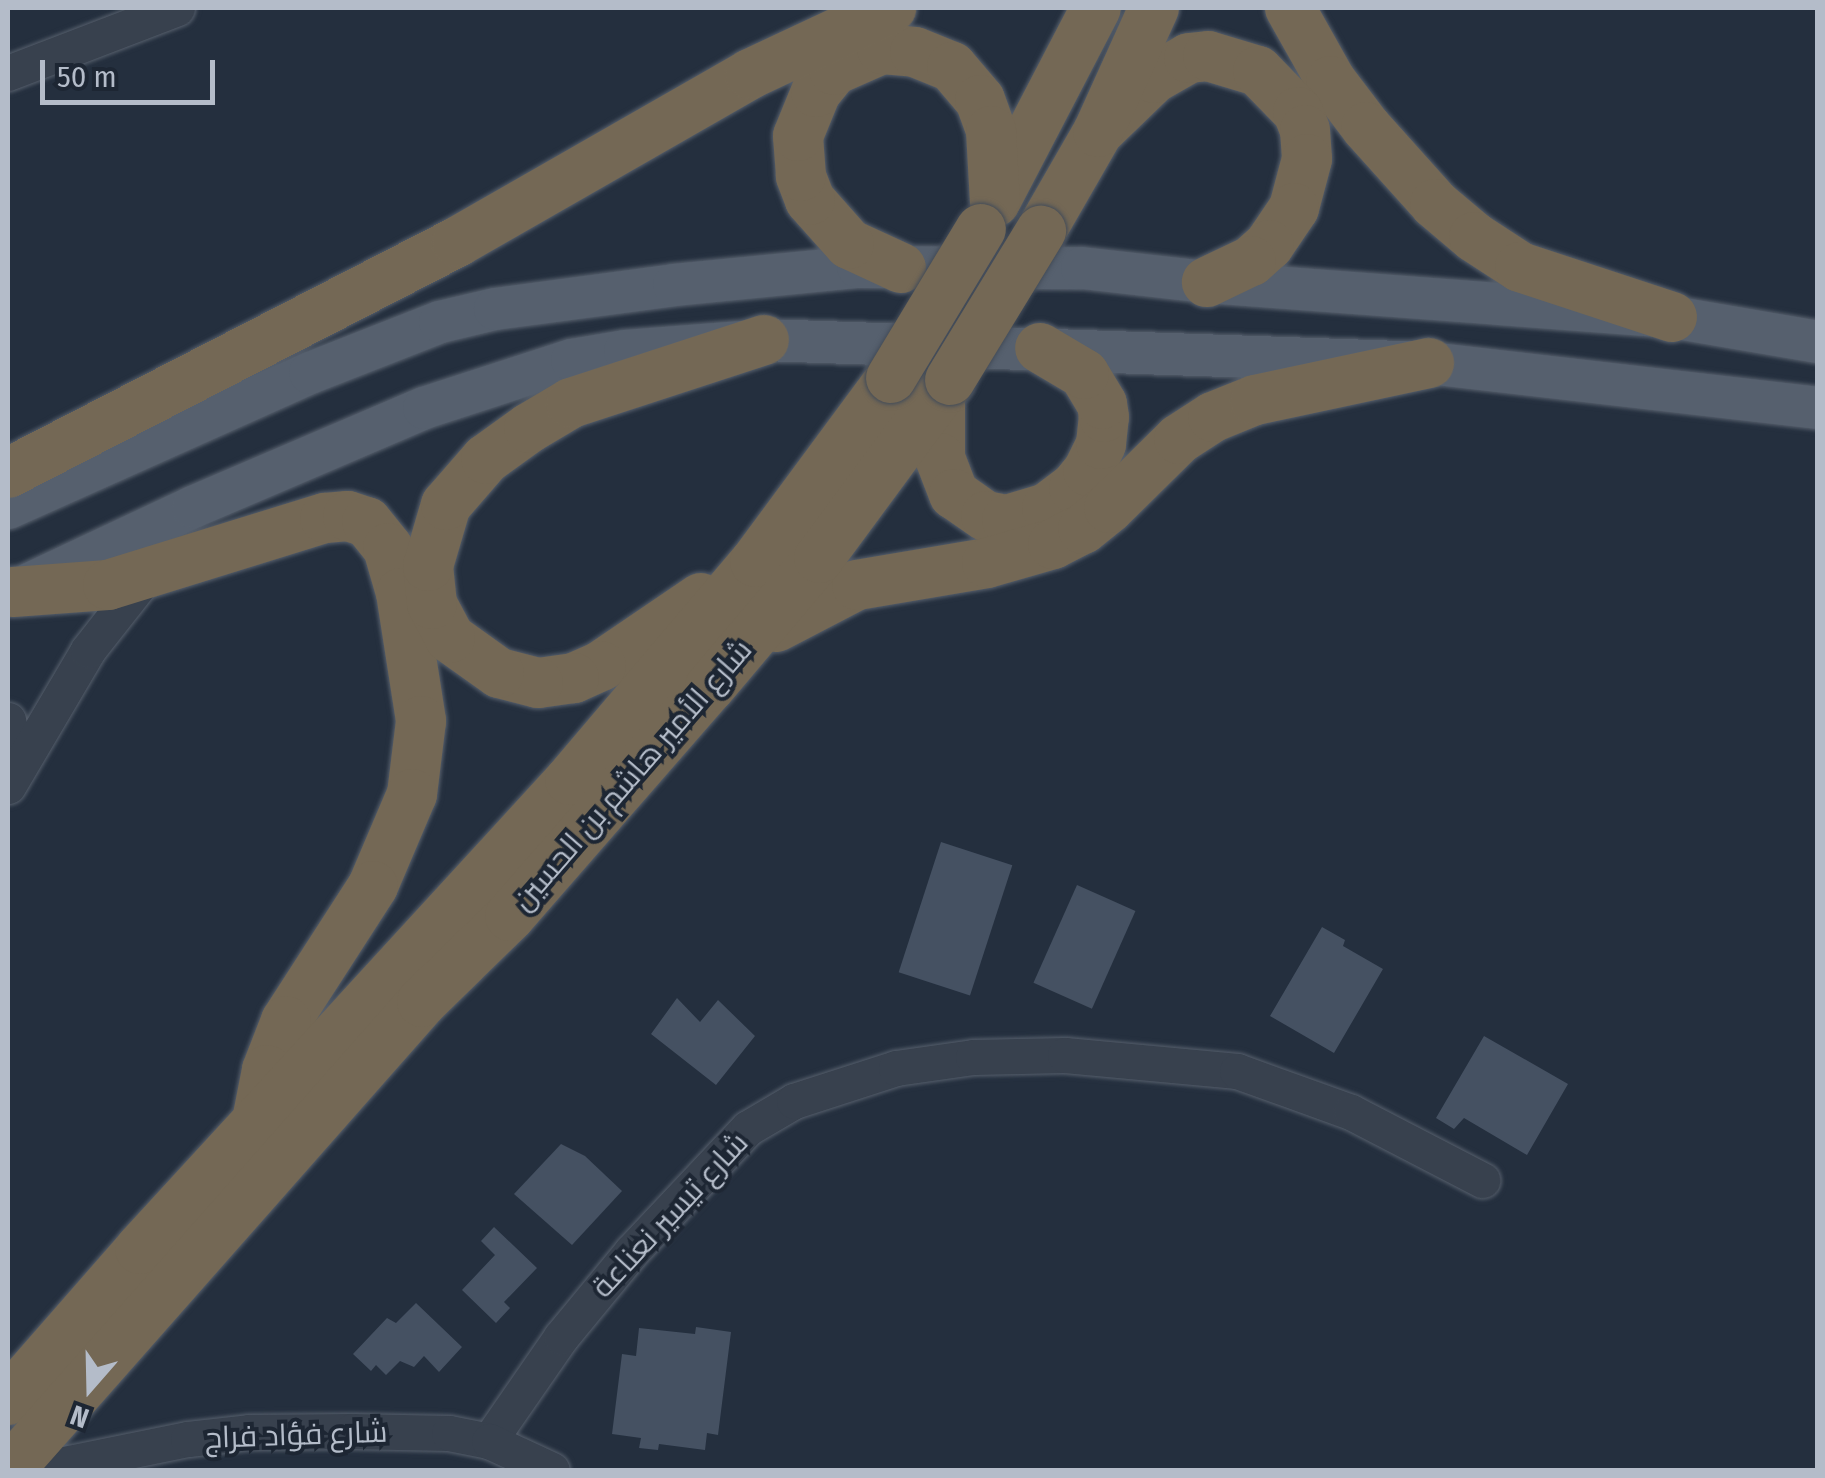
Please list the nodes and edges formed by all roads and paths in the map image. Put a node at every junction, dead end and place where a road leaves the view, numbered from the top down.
1 (177, 8) edge
2 (891, 8) edge
3 (1096, 8) edge
4 (1154, 8) edge
5 (1290, 8) edge
6 (8, 73) edge
7 (1098, 132) junction
8 (988, 216) junction
9 (901, 268) junction
10 (1207, 282) junction
11 (1672, 318) junction
12 (764, 340) junction
13 (1818, 342) edge
14 (1040, 348) junction
15 (1430, 364) junction
16 (945, 388) junction
17 (1772, 405) junction
18 (1818, 408) edge
19 (1818, 422) edge
20 (8, 473) edge
21 (8, 508) edge
22 (755, 562) junction
23 (147, 575) junction
24 (10, 593) edge
25 (750, 641) junction
26 (8, 720) edge
27 (13, 776) edge
28 (257, 1121) junction
29 (1482, 1180) dead end
30 (73, 1399) junction
31 (8, 1400) edge
32 (489, 1441) junction
33 (101, 1456) junction
34 (9, 1470) edge
35 (35, 1470) edge
36 (552, 1470) edge

1 - 6 street
2 - 20 highway
3 - 8 highway, شارع الأمير هاشم بن الحسين
4 - 7 highway, شارع الأمير هاشم بن الحسين
5 - 11 highway
7 - 10 highway
7 - 16 highway, شارع الأمير هاشم بن الحسين, bridge
8 - 9 highway
8 - 22 highway, شارع الأمير هاشم بن الحسين, bridge
9 - 10 main road
9 - 21 main road
10 - 11 main road
11 - 13 main road
12 - 14 main road
12 - 22 highway
12 - 24 main road
14 - 15 main road
14 - 16 highway
15 - 17 main road
15 - 25 highway
16 - 25 highway, شارع الأمير هاشم بن الحسين
17 - 18 main road
17 - 19 main road
22 - 28 highway, شارع الأمير هاشم بن الحسين
23 - 24 highway
23 - 27 street
23 - 28 highway
25 - 30 highway, شارع الأمير هاشم بن الحسين
26 - 27 street
28 - 31 highway, شارع الأمير هاشم بن الحسين
29 - 32 street, شارع تيسير نعناعة
30 - 33 street
30 - 34 highway, شارع الأمير هاشم بن الحسين
32 - 33 street, شارع فؤاد فراج
32 - 36 street, شارع فؤاد فراج
33 - 35 street, شارع فؤاد فراج

